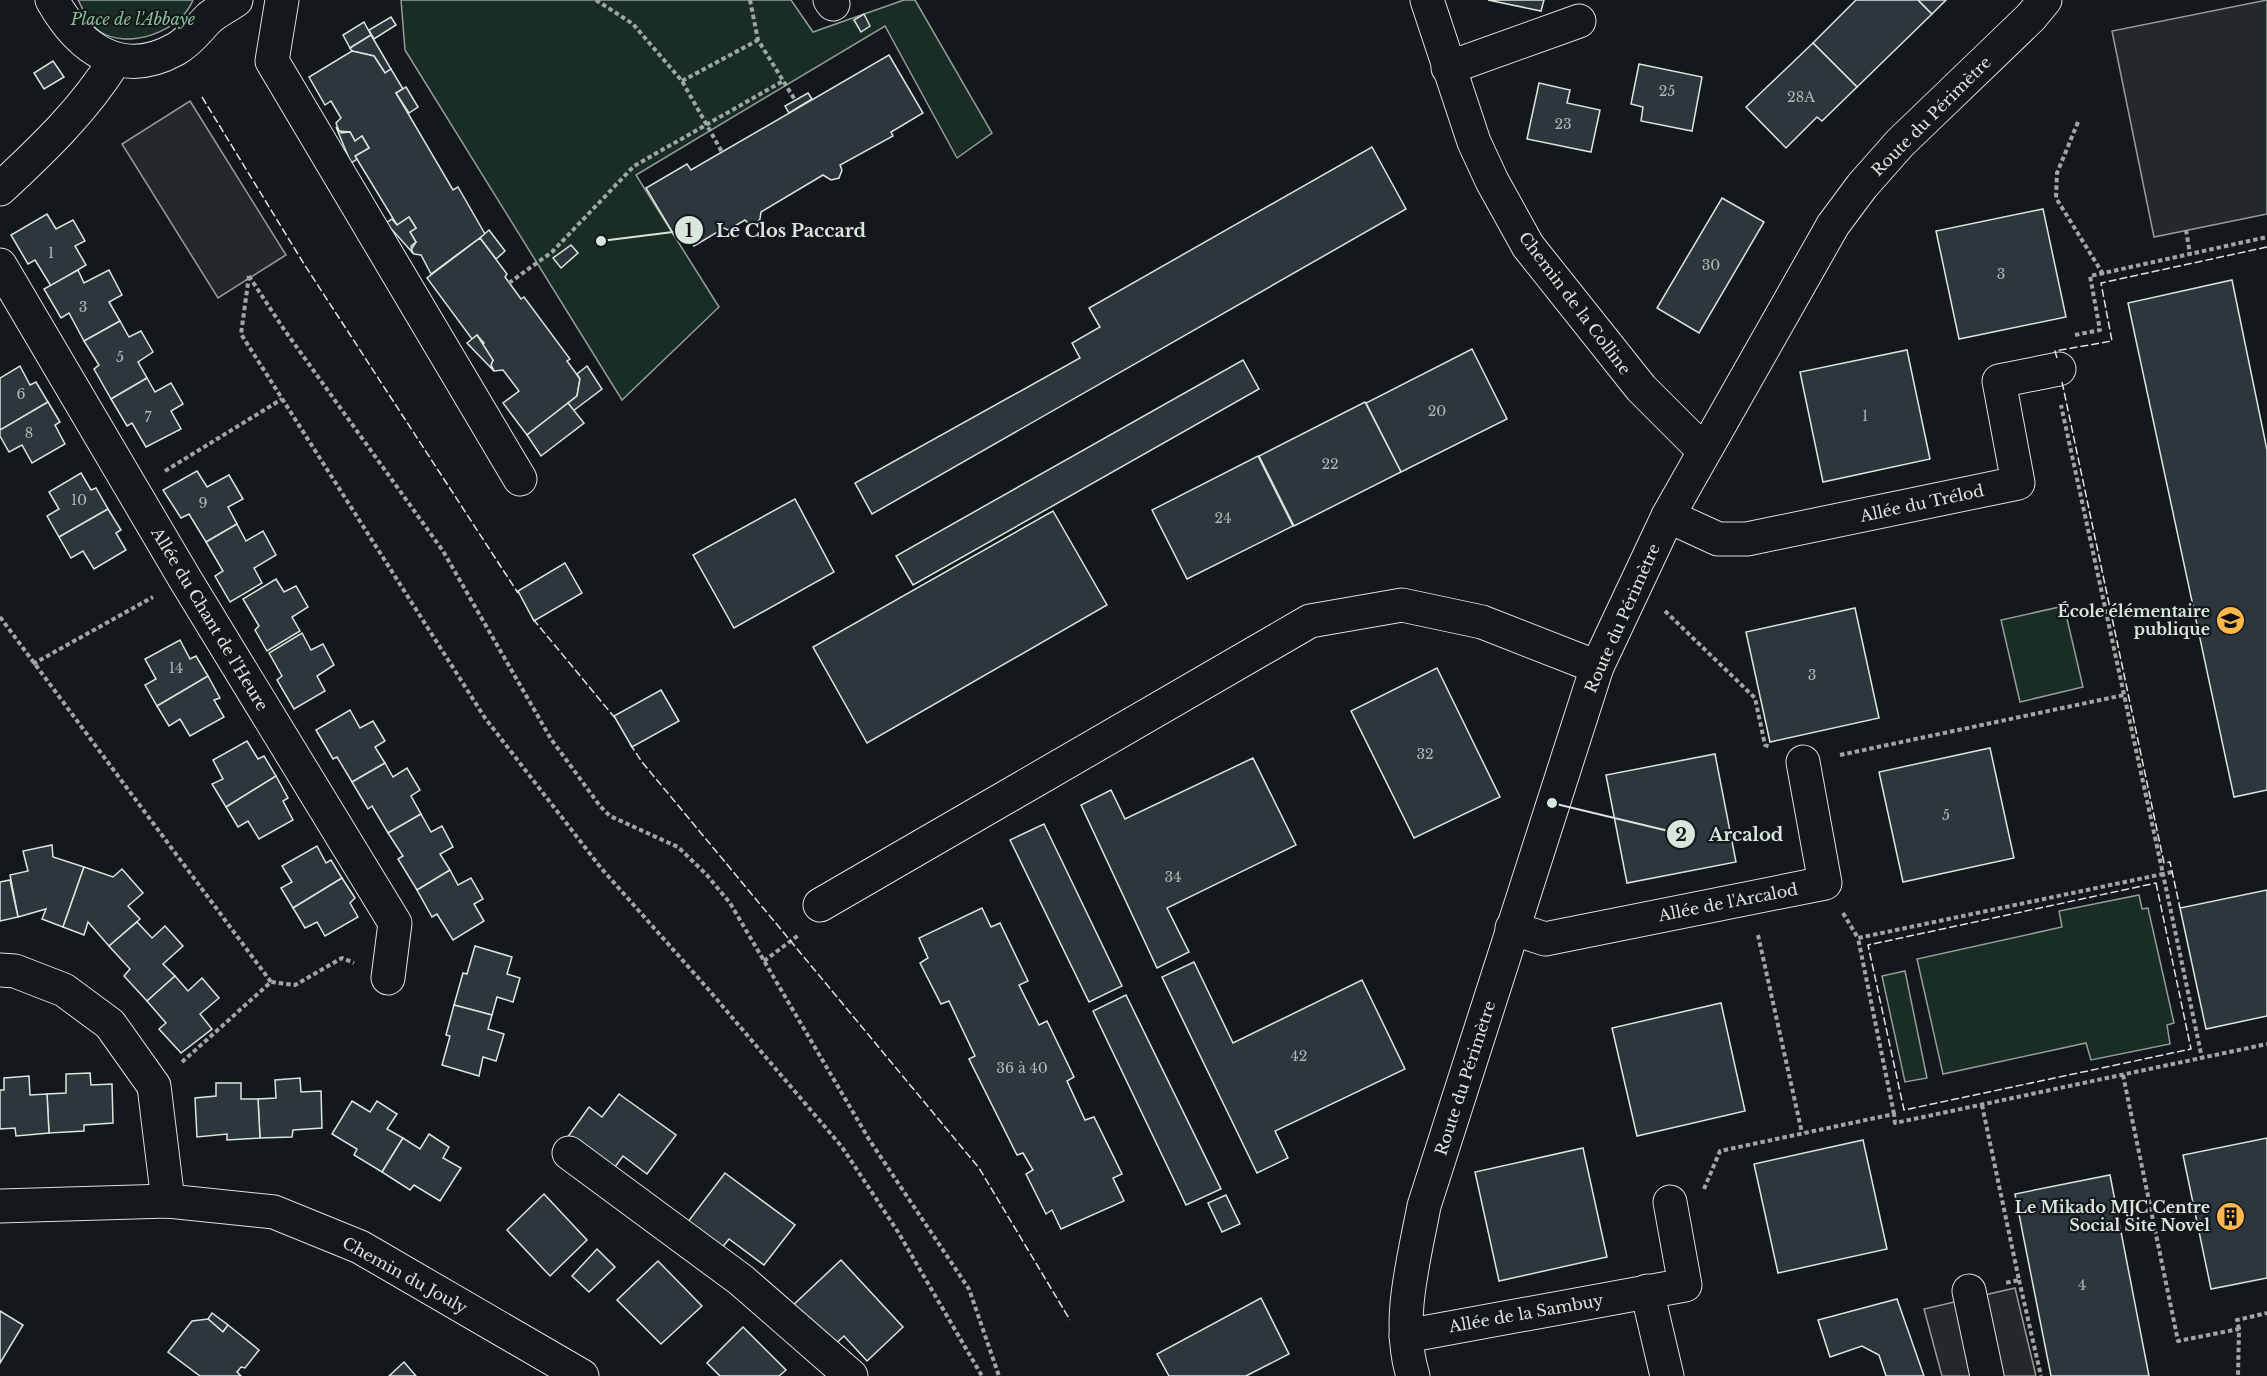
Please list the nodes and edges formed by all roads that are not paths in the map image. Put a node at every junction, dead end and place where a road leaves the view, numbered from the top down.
1 (52, 0) edge
2 (282, 0) edge
3 (1427, 0) edge
4 (2045, 0) edge
5 (221, 6) edge
6 (1579, 21) dead end
7 (115, 60) junction
8 (1448, 68) junction
9 (0, 189) edge
10 (0, 265) edge
11 (2057, 369) road end
12 (1703, 450) junction
13 (520, 479) dead end
14 (1668, 516) junction
15 (1597, 667) junction
16 (1803, 762) road end
17 (820, 904) dead end
18 (1512, 928) junction
19 (0, 970) edge
20 (388, 978) road end
21 (569, 1153) dead end
22 (168, 1201) junction
23 (1670, 1202) road end
24 (0, 1206) edge
25 (1647, 1291) junction
26 (1969, 1291) road end
27 (1404, 1363) edge
28 (582, 1376) edge
29 (851, 1376) edge
30 (1667, 1376) edge
31 (1987, 1376) edge

1 - 7 street
2 - 13 street
3 - 8 street, Chemin de la Colline
4 - 12 street, Route du Périmètre
5 - 7 street
6 - 8 street
7 - 9 street
8 - 12 street, Chemin de la Colline
10 - 20 street, Allée du Chant de l'Heure
11 - 14 street, Allée du Trélod
12 - 14 street, Route du Périmètre
14 - 15 street, Route du Périmètre
15 - 17 street
15 - 18 street, Route du Périmètre
16 - 18 street, Allée de l'Arcalod
18 - 27 street, Route du Périmètre
19 - 22 street
21 - 29 street
22 - 24 street, Chemin du Jouly
22 - 28 street, Chemin du Jouly
23 - 25 street, Allée de la Sambuy
25 - 27 street, Allée de la Sambuy
25 - 30 street
26 - 31 street

